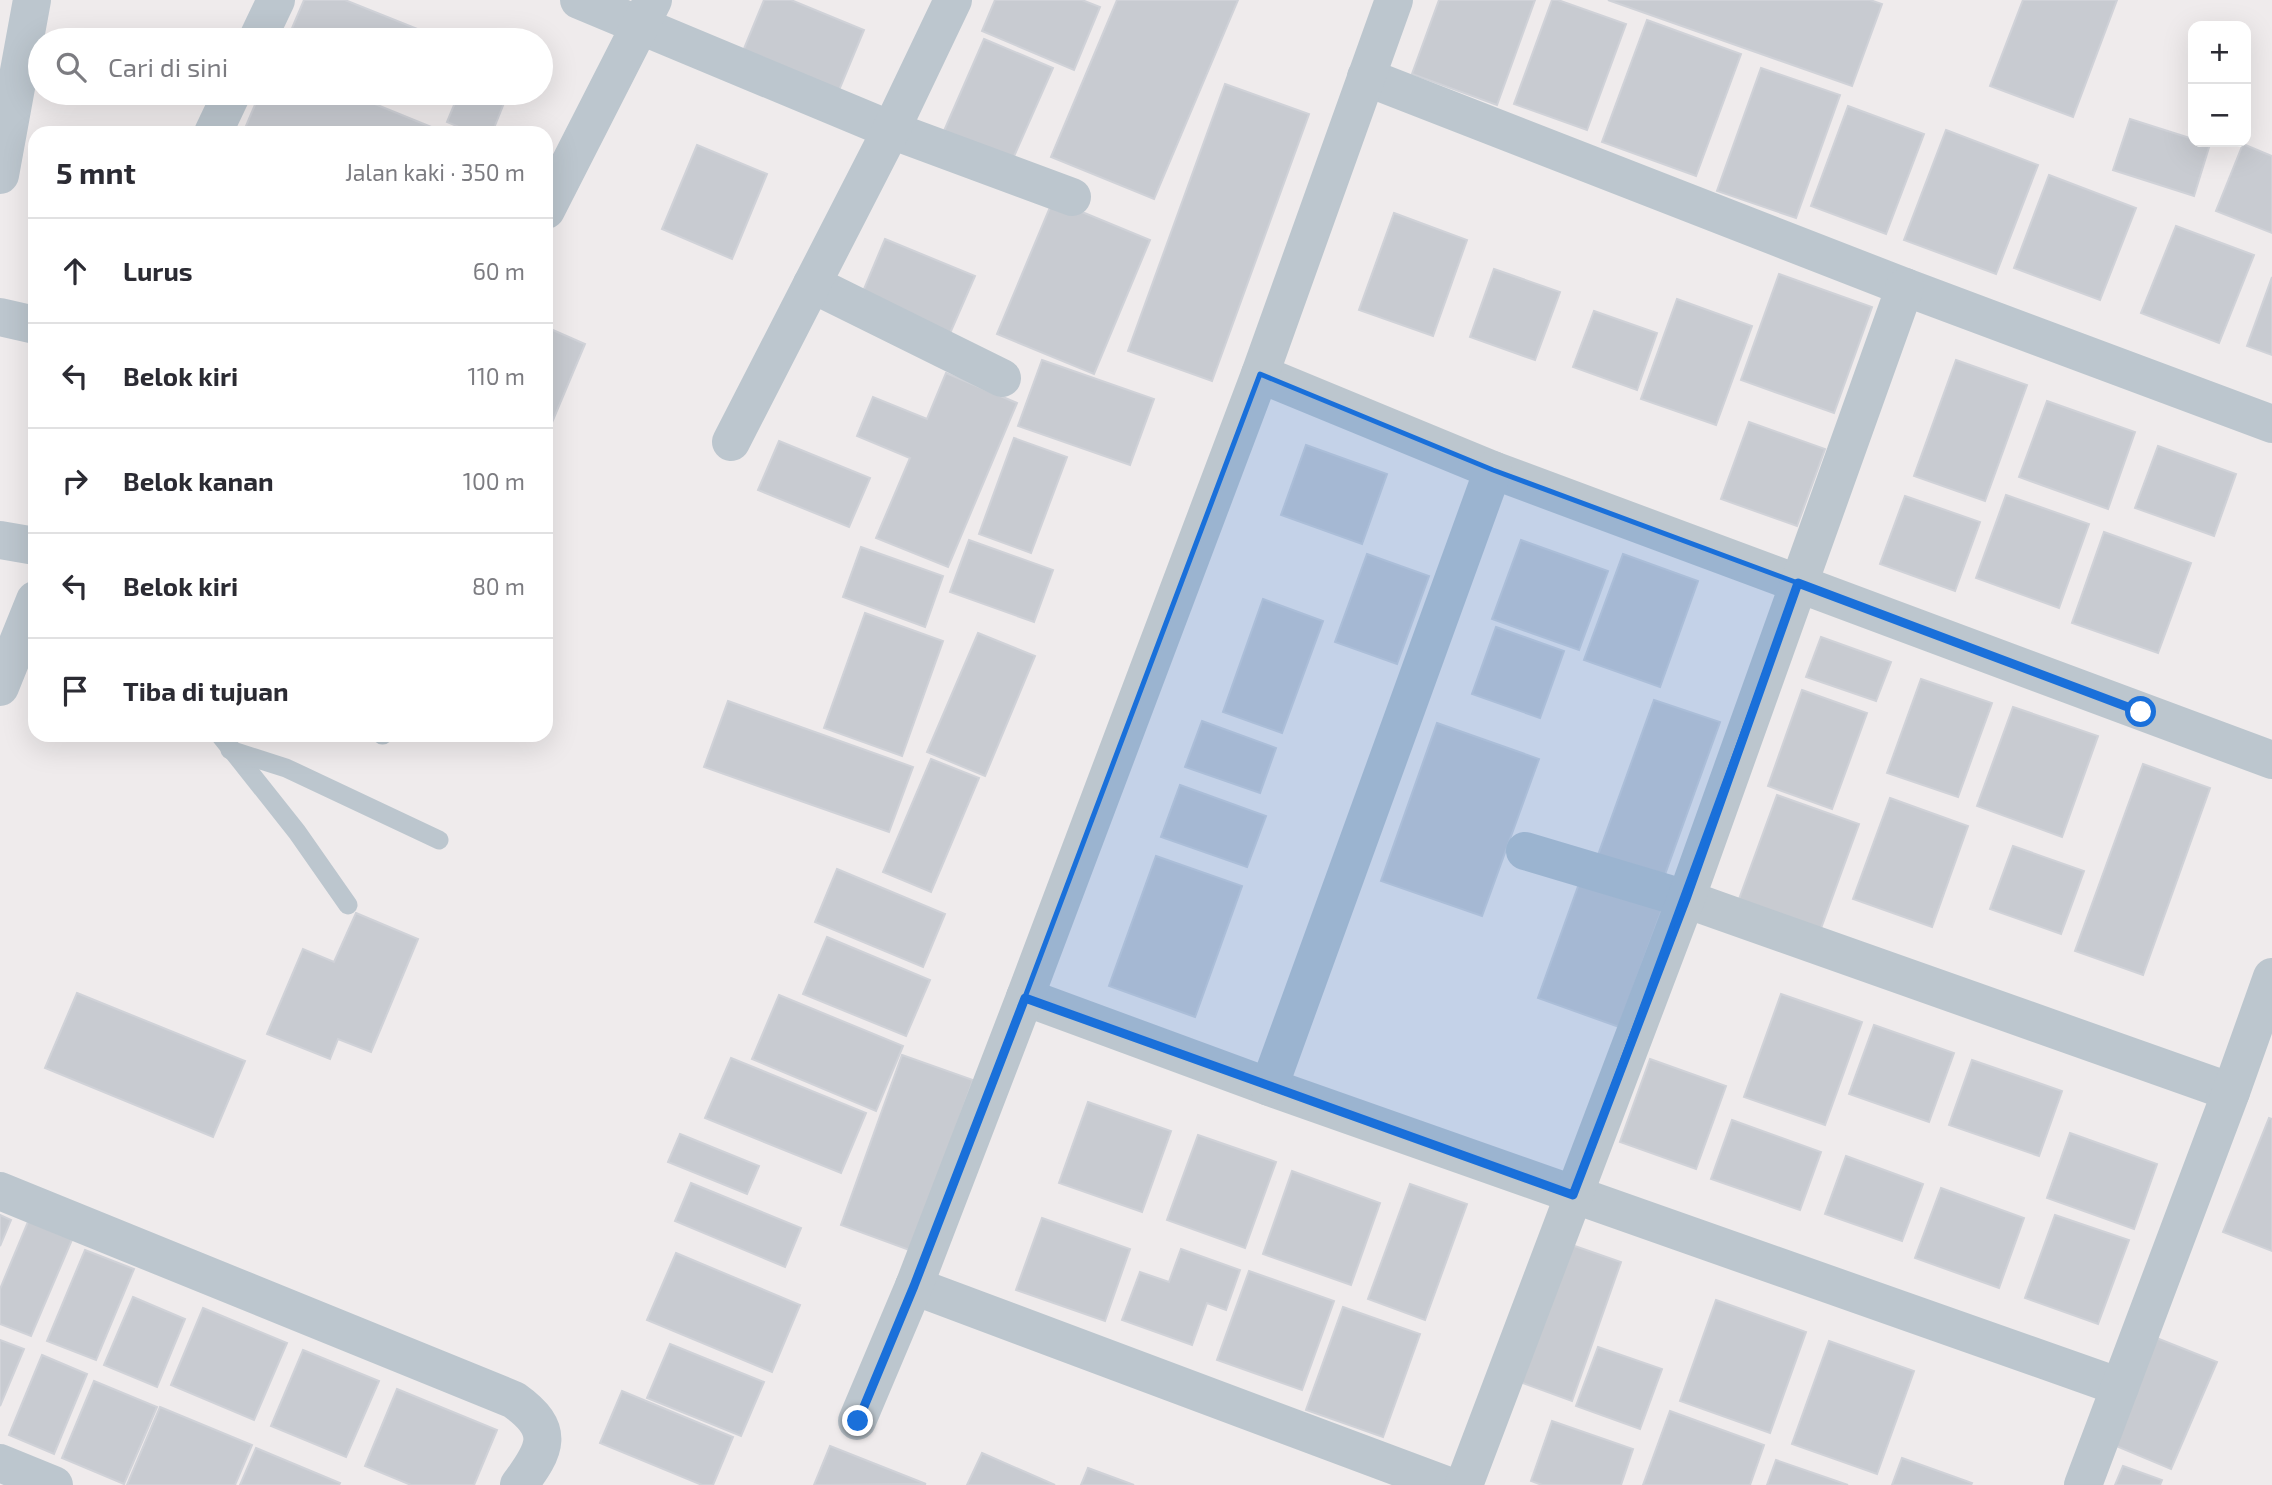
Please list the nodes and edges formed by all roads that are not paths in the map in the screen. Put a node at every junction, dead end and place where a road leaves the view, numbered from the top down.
1 (32, 0) edge
2 (276, 0) edge
3 (579, 0) edge
4 (953, 0) edge
5 (1394, 0) edge
6 (647, 12) edge
7 (263, 28) edge
8 (1366, 77) junction
9 (226, 105) edge
10 (216, 126) edge
11 (891, 130) junction
12 (0, 175) edge
13 (553, 196) edge
14 (1072, 197) dead end
15 (812, 284) junction
16 (1905, 287) junction
17 (0, 317) edge
18 (28, 323) edge
19 (1260, 374) junction
20 (1002, 378) dead end
21 (2272, 424) edge
22 (731, 442) dead end
23 (1493, 470) junction
24 (0, 540) edge
25 (28, 545) edge
26 (1798, 583) junction
27 (28, 617) edge
28 (0, 687) edge
29 (225, 742) edge
30 (2272, 760) edge
31 (439, 840) dead end
32 (1525, 851) dead end
33 (1686, 899) junction
34 (348, 905) dead end
35 (2272, 977) edge
36 (1025, 998) junction
37 (1269, 1087) junction
38 (2231, 1092) junction
39 (0, 1191) edge
40 (1573, 1195) junction
41 (914, 1286) junction
42 (2120, 1387) junction
43 (858, 1421) dead end
44 (0, 1463) edge
45 (54, 1485) edge
46 (519, 1485) edge
47 (1446, 1485) edge
48 (1464, 1485) edge
49 (2083, 1485) edge

1 - 12 street
2 - 7 street
3 - 6 street
4 - 11 street
5 - 8 street
6 - 11 street
6 - 13 street
8 - 16 street
8 - 19 street
9 - 10 street
11 - 14 street
11 - 15 street
15 - 20 street
15 - 22 street
16 - 21 street
16 - 26 street
17 - 18 street
19 - 23 street
19 - 36 street
23 - 26 street
23 - 37 street
24 - 25 street
26 - 30 street
26 - 33 street
27 - 28 street
29 - 31 lane
29 - 34 lane
32 - 33 street
33 - 38 street
33 - 40 street
35 - 38 street
36 - 37 street
36 - 41 street
37 - 40 street
38 - 42 street
39 - 46 street
40 - 42 street
40 - 48 street
41 - 43 street
41 - 47 street
42 - 49 street
44 - 45 street

